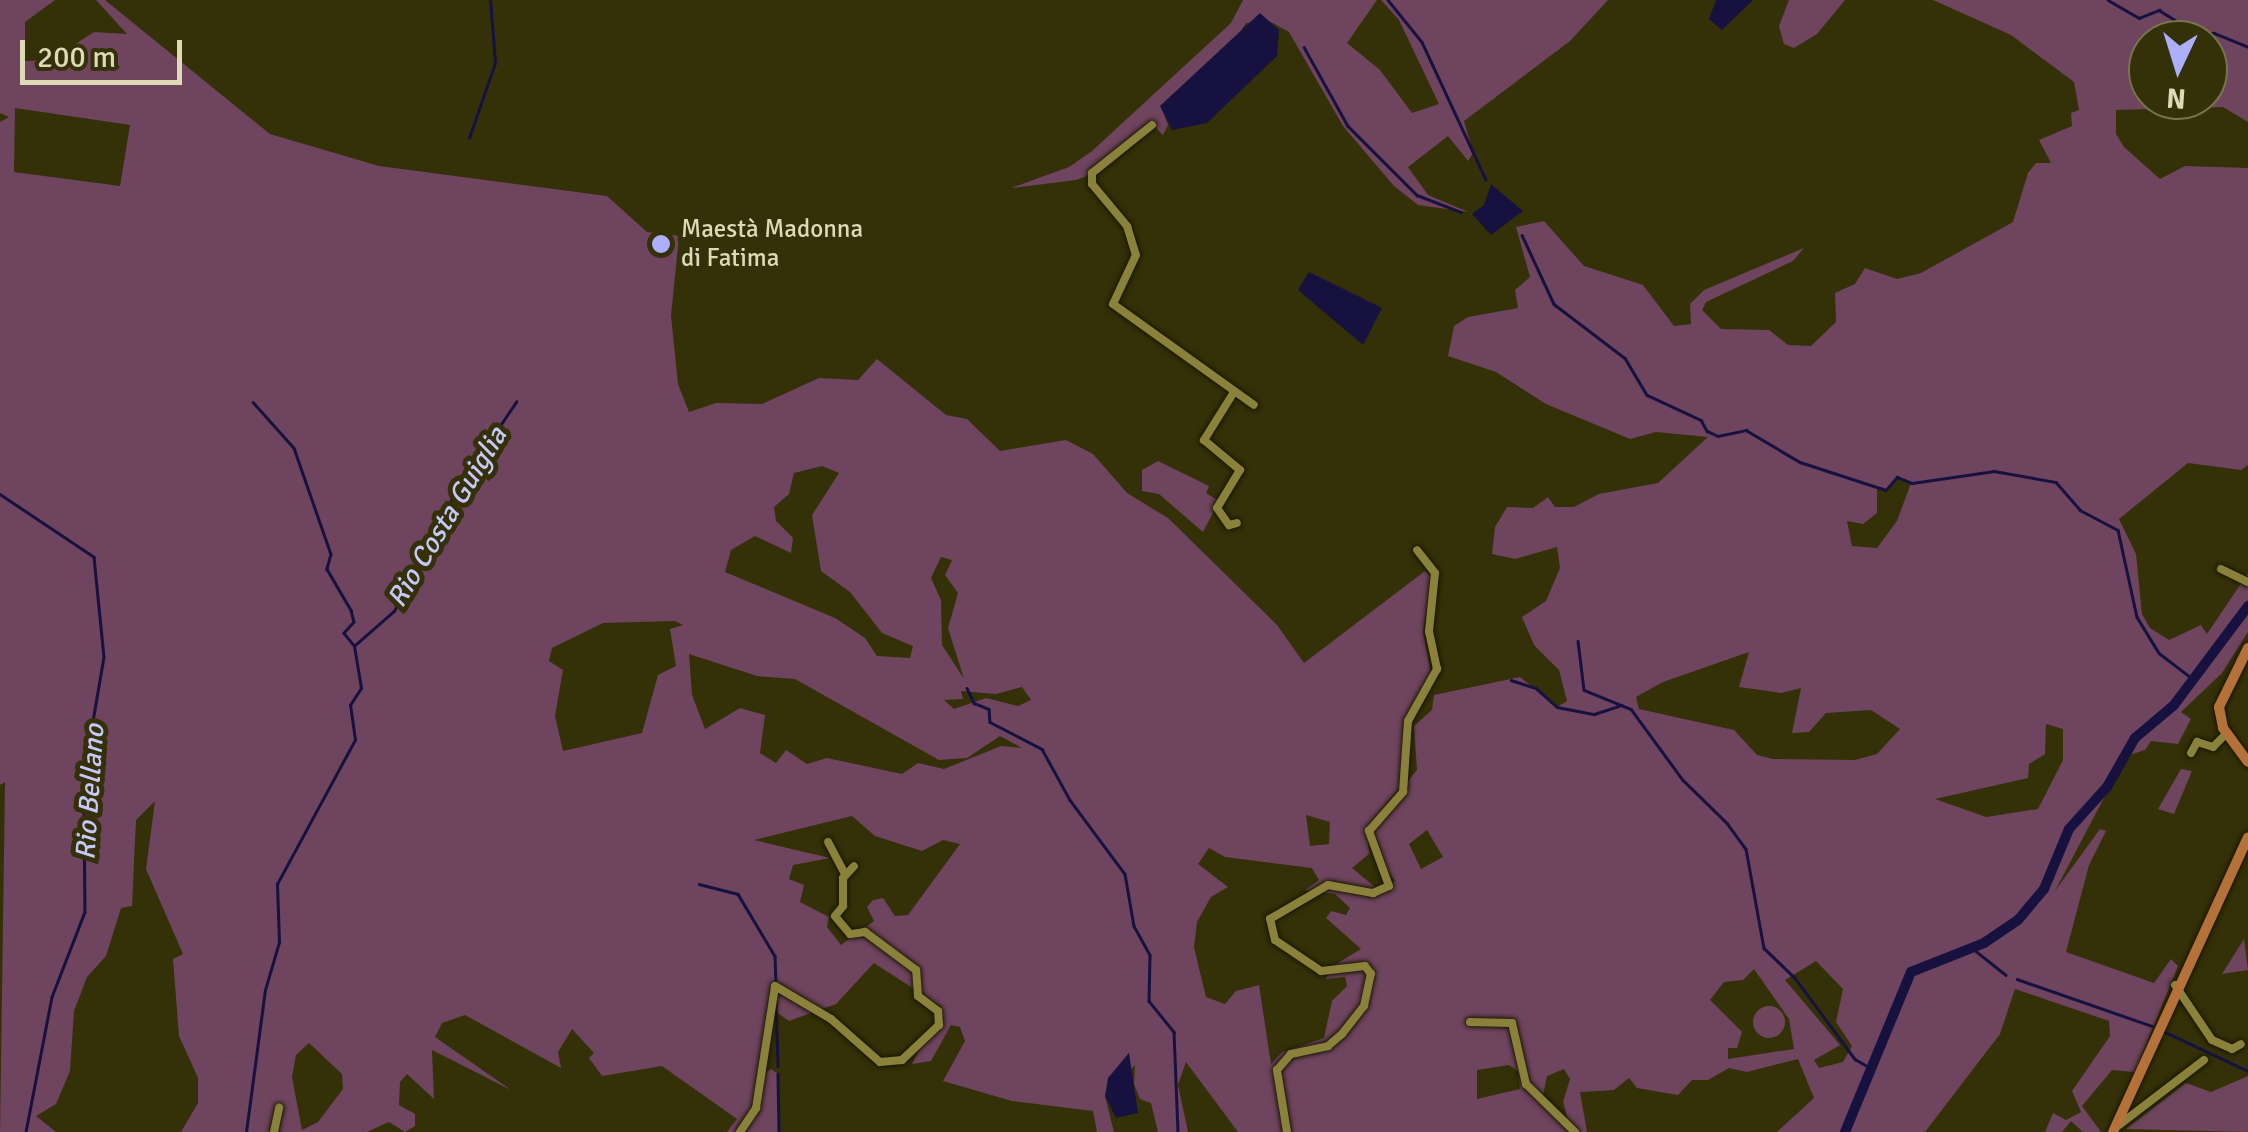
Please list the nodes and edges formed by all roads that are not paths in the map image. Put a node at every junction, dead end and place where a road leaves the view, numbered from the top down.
1 (1152, 125) dead end
2 (1234, 392) junction
3 (1254, 405) dead end
4 (1237, 522) dead end
5 (1417, 550) dead end
6 (2221, 569) dead end
7 (2248, 582) edge
8 (2248, 648) edge
9 (2226, 734) junction
10 (2191, 753) dead end
11 (2248, 762) edge
12 (2248, 837) edge
13 (828, 842) dead end
14 (854, 866) dead end
15 (844, 874) junction
16 (2175, 984) junction
17 (1470, 1022) dead end
18 (2212, 1040) junction
19 (2241, 1044) dead end
20 (279, 1108) dead end
21 (2116, 1129) edge
22 (274, 1132) edge
23 (740, 1132) edge
24 (1287, 1132) edge
25 (1575, 1132) edge

1 - 2 street
2 - 3 street
2 - 4 street
5 - 24 street
6 - 7 street
8 - 9 main road
9 - 10 street
9 - 11 main road
12 - 16 main road
13 - 15 street
14 - 15 street
15 - 23 street
16 - 18 street
16 - 21 main road
17 - 25 street
18 - 19 street
18 - 21 street
20 - 22 street

